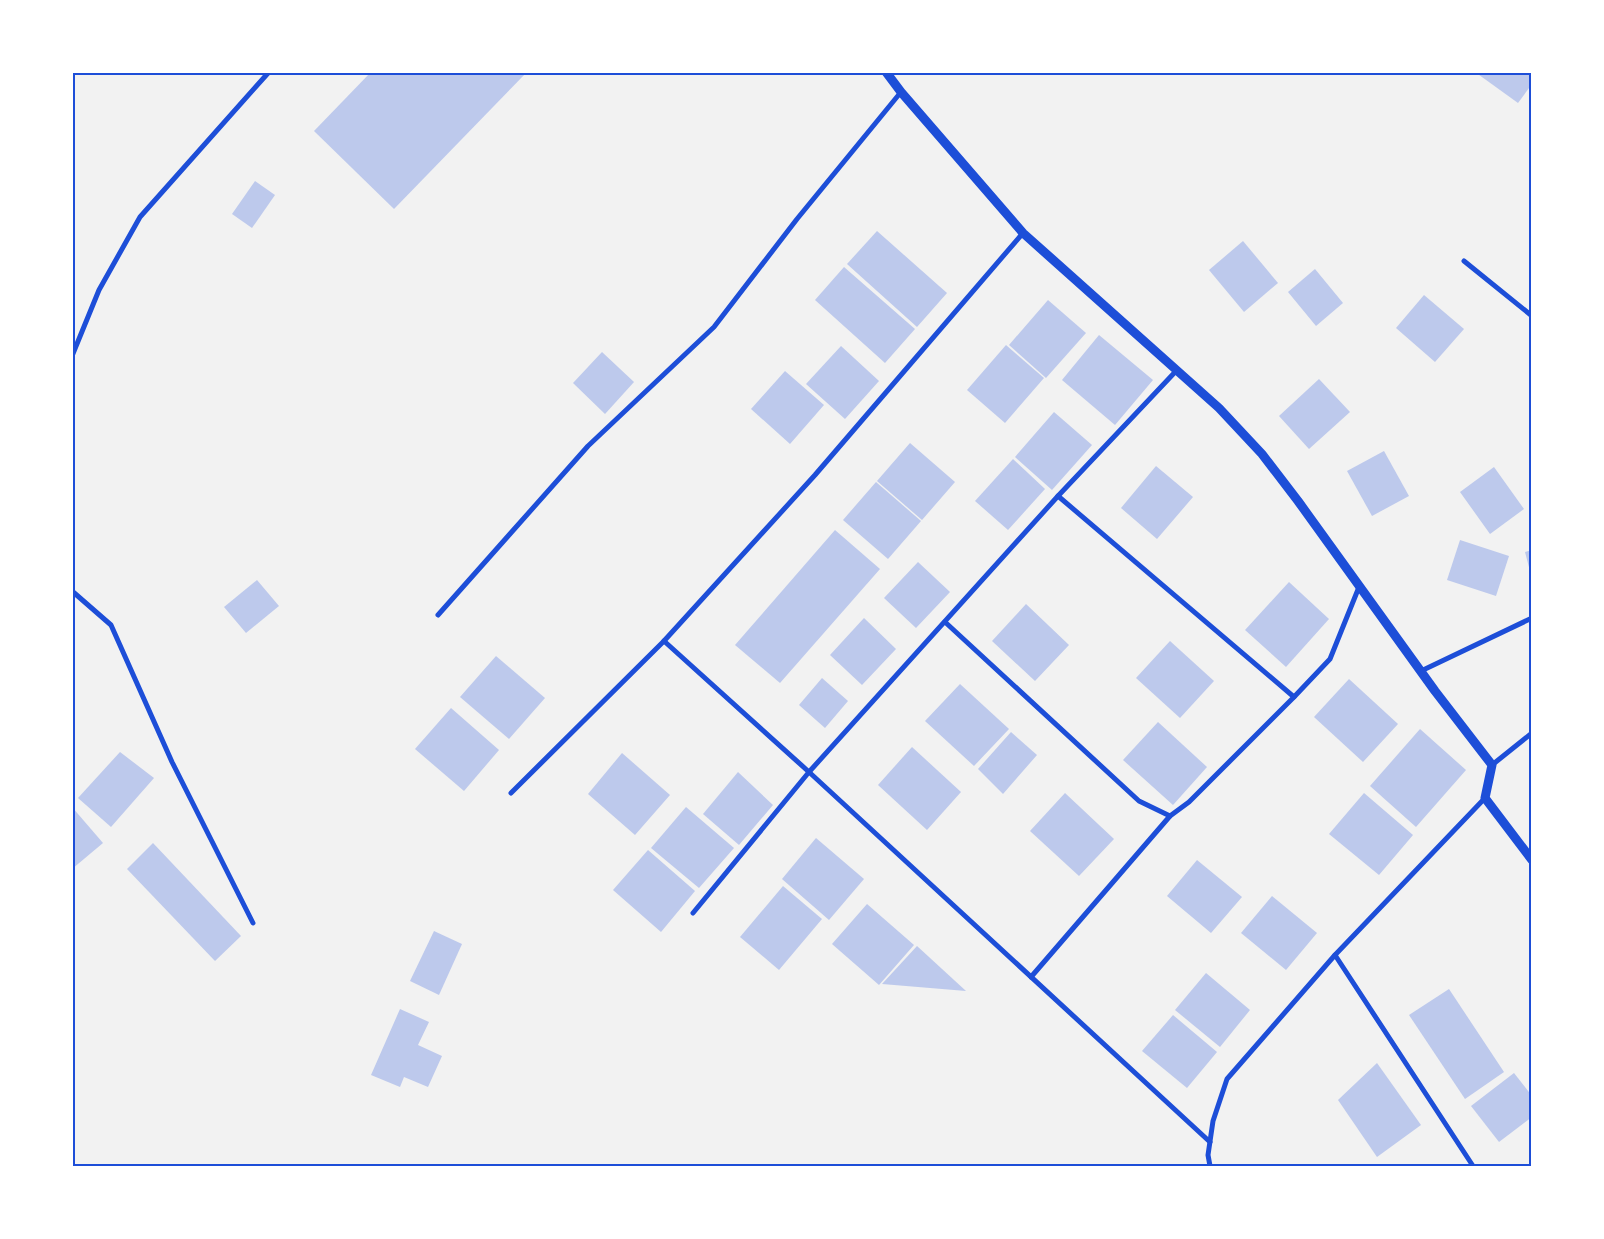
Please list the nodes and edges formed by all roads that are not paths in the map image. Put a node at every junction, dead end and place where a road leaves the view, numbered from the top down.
1 (269, 72) edge
2 (886, 72) edge
3 (902, 92) junction
4 (1023, 233) junction
5 (1464, 261) dead end
6 (1532, 316) edge
7 (72, 356) edge
8 (1177, 370) junction
9 (1058, 496) junction
10 (1359, 586) junction
11 (72, 591) edge
12 (438, 615) dead end
13 (1532, 618) edge
14 (945, 622) junction
15 (664, 641) junction
16 (1421, 671) junction
17 (1294, 697) junction
18 (1532, 733) edge
19 (1492, 765) junction
20 (809, 772) junction
21 (511, 793) dead end
22 (1485, 798) junction
23 (1170, 816) junction
24 (1532, 860) edge
25 (693, 913) dead end
26 (253, 923) dead end
27 (1335, 955) junction
28 (1031, 977) junction
29 (1210, 1142) junction
30 (1210, 1166) edge
31 (1473, 1166) edge

1 - 7 street
2 - 3 street
3 - 4 street
3 - 12 street
4 - 8 street
4 - 15 street
5 - 6 street
8 - 9 street
8 - 10 street
9 - 14 street
9 - 17 street
10 - 16 street
10 - 17 street
11 - 26 street
13 - 16 street
14 - 20 street
14 - 23 street
15 - 20 street
15 - 21 street
16 - 19 street
17 - 23 street
18 - 19 street
19 - 22 street
20 - 25 street
20 - 28 street
22 - 24 street
22 - 27 street
23 - 28 street
27 - 29 street
27 - 31 street
28 - 29 street
29 - 30 street

